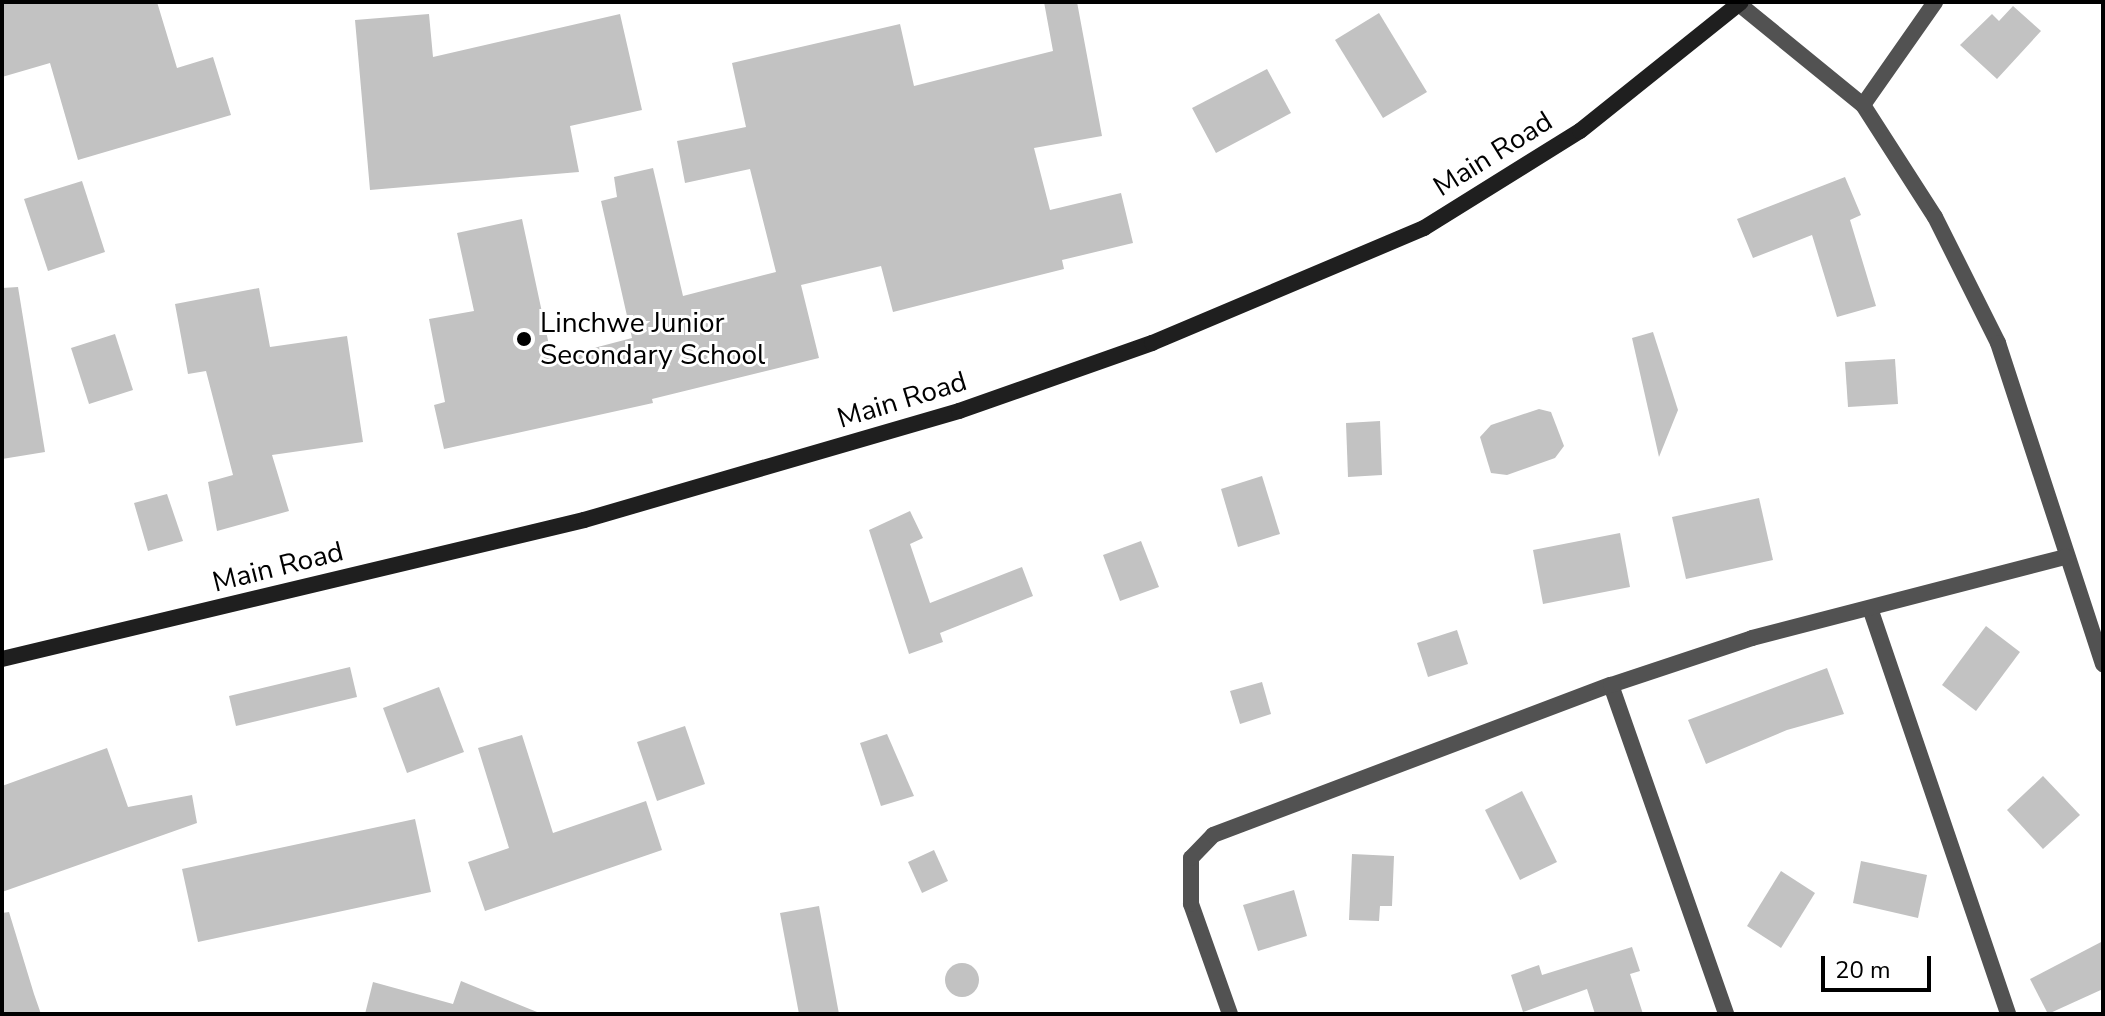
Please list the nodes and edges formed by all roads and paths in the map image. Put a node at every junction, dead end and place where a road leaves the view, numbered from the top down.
1 (1935, 2) edge
2 (1740, 3) edge
3 (1863, 105) junction
4 (2066, 557) junction
5 (1871, 611) junction
6 (2, 659) edge
7 (2103, 664) edge
8 (1611, 685) junction
9 (1230, 1014) edge
10 (1726, 1014) edge
11 (2008, 1014) edge

1 - 3 street
2 - 3 street
2 - 6 main road, Main Road
3 - 4 street
4 - 5 street
4 - 7 street
5 - 8 street
5 - 11 street
8 - 9 street
8 - 10 street

